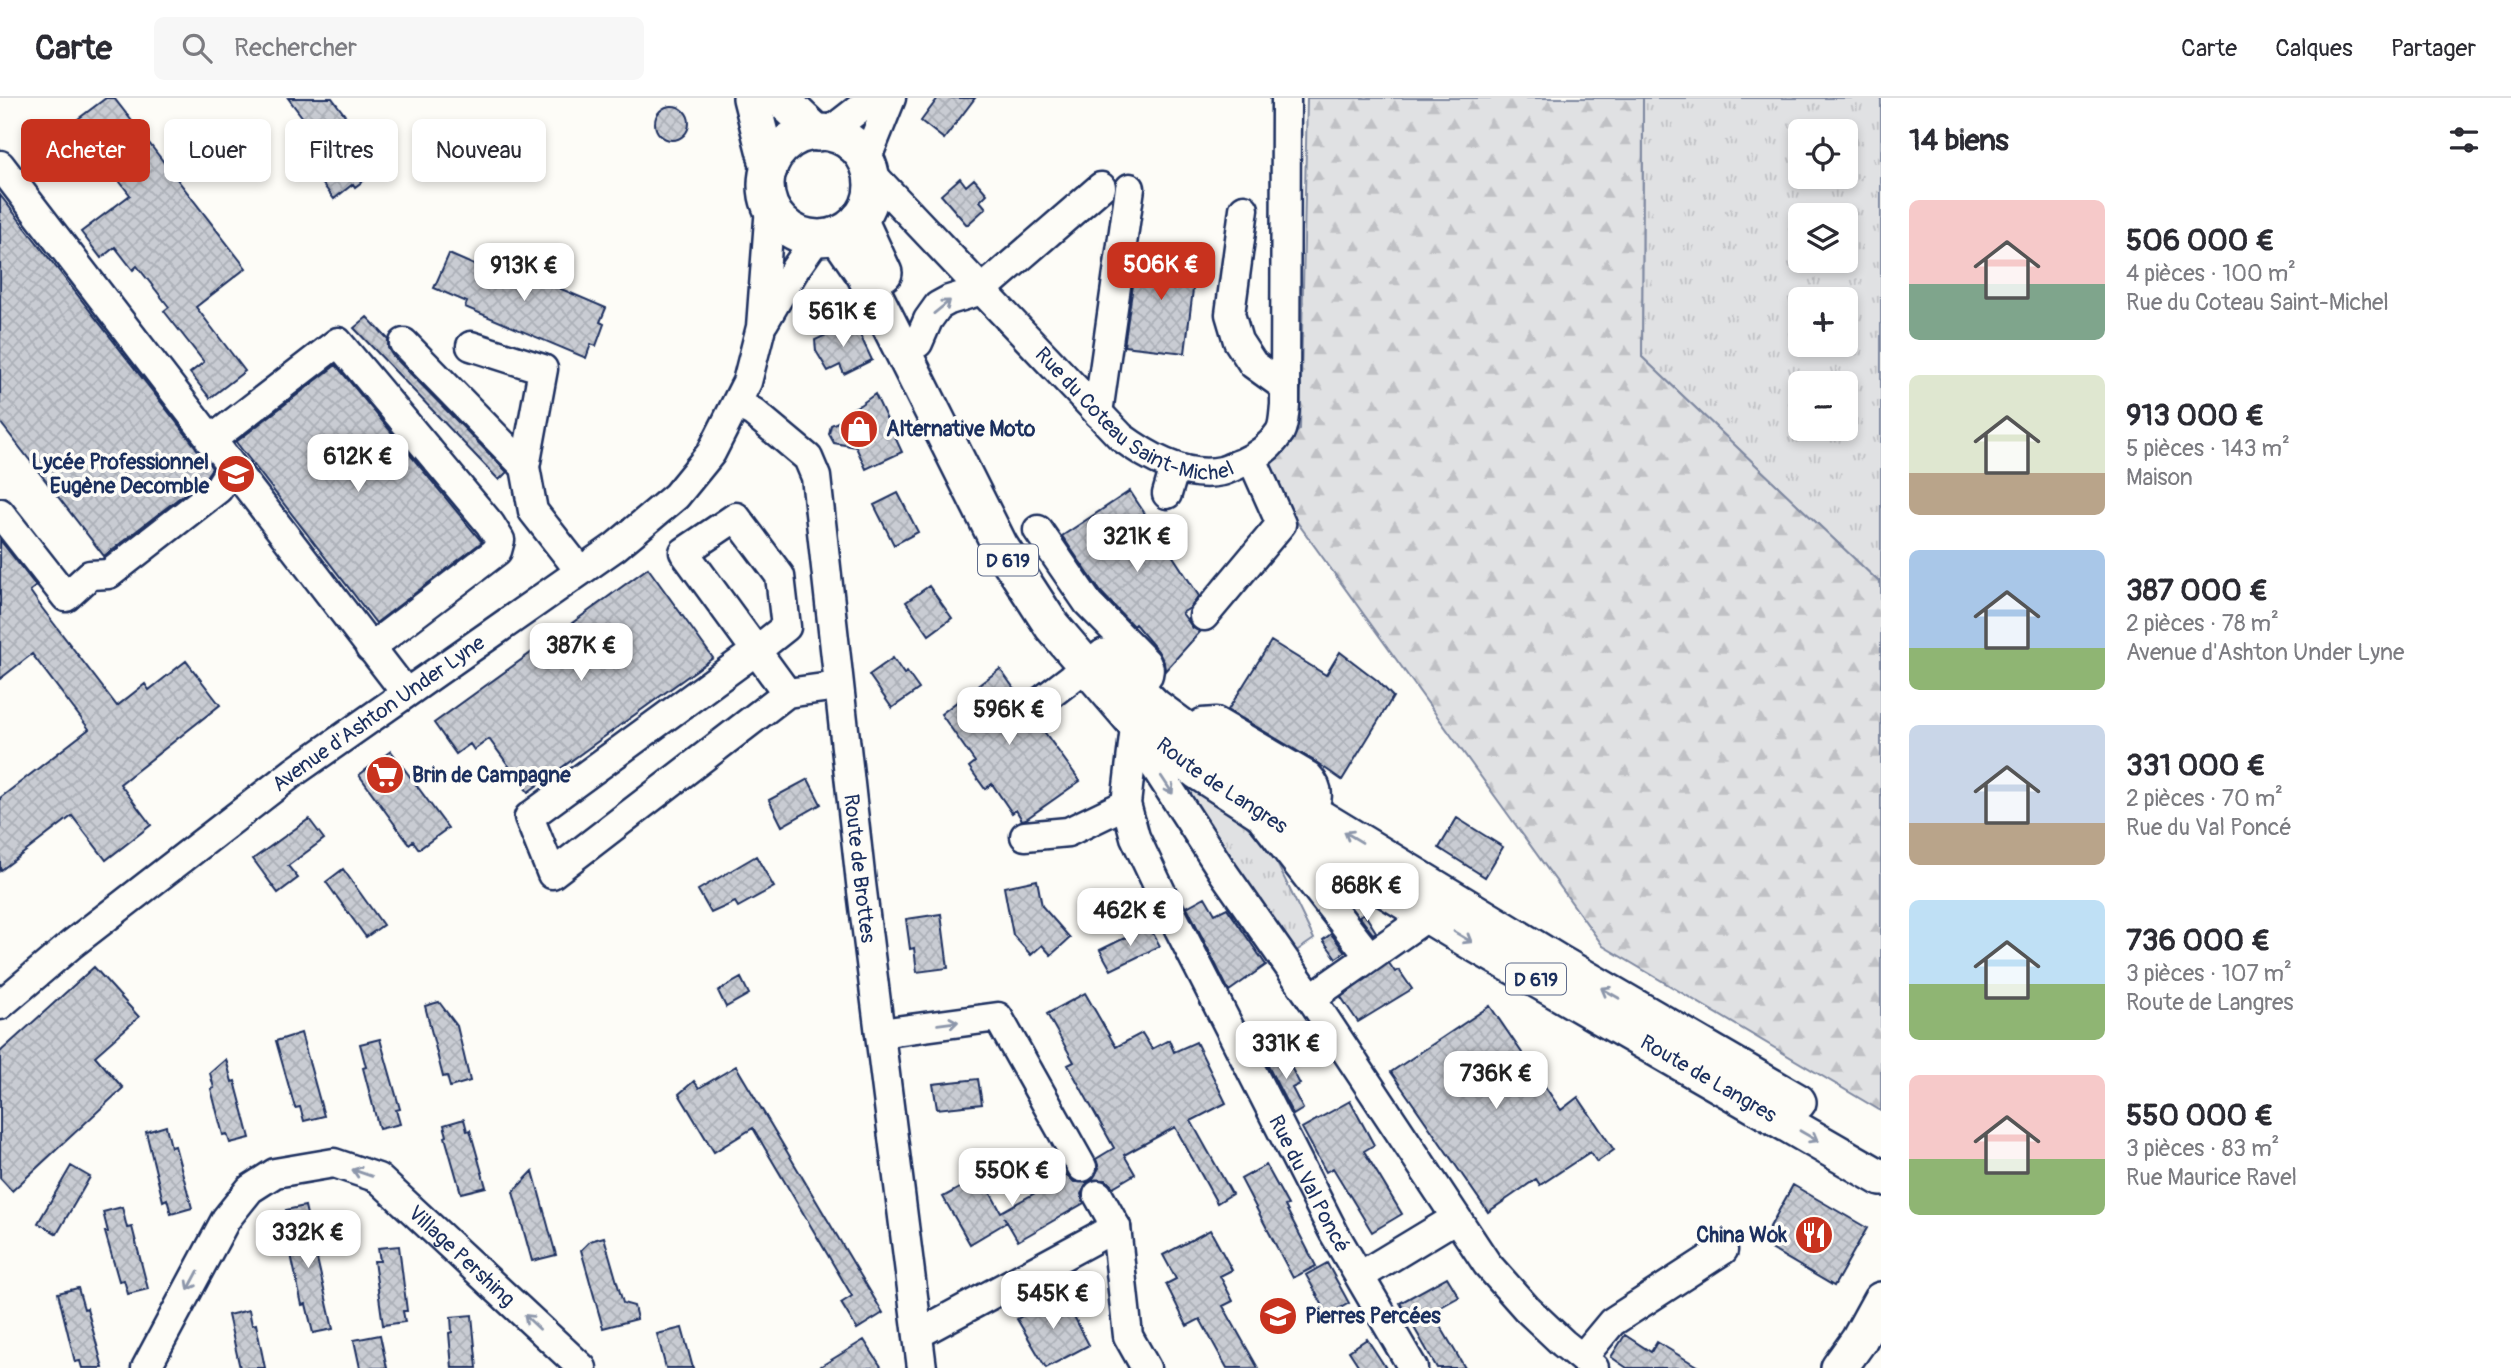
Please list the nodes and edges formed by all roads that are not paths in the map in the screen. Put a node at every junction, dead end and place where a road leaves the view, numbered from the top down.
1 (751, 98) edge
2 (780, 98) edge
3 (873, 98) edge
4 (891, 98) edge
5 (1286, 98) edge
6 (823, 133) junction
7 (0, 165) edge
8 (868, 166) junction
9 (769, 169) junction
10 (1101, 187) dead end
11 (1130, 188) dead end
12 (770, 206) junction
13 (1244, 209) dead end
14 (913, 218) junction
15 (844, 225) junction
16 (982, 290) junction
17 (761, 327) junction
18 (404, 343) dead end
19 (918, 343) junction
20 (471, 346) dead end
21 (1285, 387) junction
22 (737, 404) junction
23 (1098, 413) junction
24 (210, 441) junction
25 (1252, 459) junction
26 (524, 467) junction
27 (1175, 467) junction
28 (231, 468) junction
29 (1167, 494) dead end
30 (0, 513) edge
31 (1038, 530) dead end
32 (580, 571) junction
33 (1203, 616) dead end
34 (370, 648) junction
35 (1094, 661) junction
36 (838, 686) junction
37 (406, 693) junction
38 (787, 693) junction
39 (1040, 703) dead end
40 (1130, 706) junction
41 (1201, 741) junction
42 (1260, 797) junction
43 (1126, 804) junction
44 (1304, 824) junction
45 (1026, 836) dead end
46 (1428, 916) junction
47 (1369, 956) junction
48 (1311, 998) junction
49 (0, 1005) edge
50 (880, 1033) junction
51 (1632, 1035) junction
52 (1755, 1077) junction
53 (1881, 1151) edge
54 (1082, 1167) dead end
55 (1881, 1178) edge
56 (1098, 1195) dead end
57 (1456, 1218) junction
58 (1116, 1227) junction
59 (1723, 1250) dead end
60 (1360, 1276) junction
61 (1881, 1300) edge
62 (918, 1334) junction
63 (1856, 1354) edge
64 (1588, 1363) edge
65 (146, 1368) edge
66 (582, 1368) edge
67 (922, 1368) edge
68 (1146, 1368) edge
69 (1413, 1368) edge
70 (1839, 1368) edge

1 - 9 main road
2 - 6 main road
3 - 6 street
4 - 8 street
5 - 21 street, Rue du Coteau Saint-Michel
6 - 8 main road
6 - 9 main road
7 - 24 street
8 - 14 street, Rue du Coteau Saint-Michel
8 - 15 main road
9 - 12 main road
10 - 16 street
11 - 23 street
12 - 15 main road
12 - 17 street, Avenue d'Ashton Under Lyne
13 - 21 street
14 - 15 street
14 - 16 street, Rue du Coteau Saint-Michel
15 - 17 street, Avenue d'Ashton Under Lyne
15 - 19 main road, Route de Langres / D 619
15 - 35 main road, Route de Langres / D 619
19 -> 16 street
16 - 23 street, Rue du Coteau Saint-Michel
17 - 22 street, Avenue d'Ashton Under Lyne
18 - 26 street
19 - 35 main road, Route de Langres / D 619
20 - 26 street
21 - 25 street, Rue du Coteau Saint-Michel
22 - 32 street, Avenue d'Ashton Under Lyne
22 - 36 street, Route de Brottes
23 - 27 street, Rue du Coteau Saint-Michel
24 - 28 street
24 - 34 street
25 - 27 street, Rue du Coteau Saint-Michel
25 - 33 street
26 - 32 street
27 - 29 street
28 - 30 street
28 - 34 street
31 - 40 street, Rue du Val Poncé
32 - 37 street, Avenue d'Ashton Under Lyne
34 - 37 street
35 - 39 street
35 - 40 main road, Route de Langres / D 619
36 - 38 street
36 - 50 street, Route de Brottes
37 - 49 street, Avenue d'Ashton Under Lyne
38 - 38 street
40 - 41 main road, Route de Langres / D 619
40 - 42 main road, Route de Langres / D 619
40 - 43 street, Rue du Val Poncé
40 -> 48 street
41 - 42 main road, D 619
41 - 44 street
42 - 44 main road, Route de Langres / D 619
42 - 47 street
43 - 45 street
43 - 60 street, Rue du Val Poncé
44 - 46 main road, Route de Langres / D 619
52 -> 44 main road, D 619
46 - 47 street
46 -> 51 main road, Route de Langres / D 619
47 - 48 street
48 - 57 street
50 -> 54 street
50 - 62 street, Route de Brottes
51 - 52 street
51 -> 55 main road, Route de Langres / D 619
52 - 53 main road, D 619
56 - 58 street
57 - 60 street
57 - 64 street
58 - 62 street
58 - 68 street
59 - 64 street
60 - 69 street, Rue du Val Poncé
61 - 63 main road
62 - 67 street, Route de Brottes
63 - 70 main road
66 -> 65 street, Village Pershing

